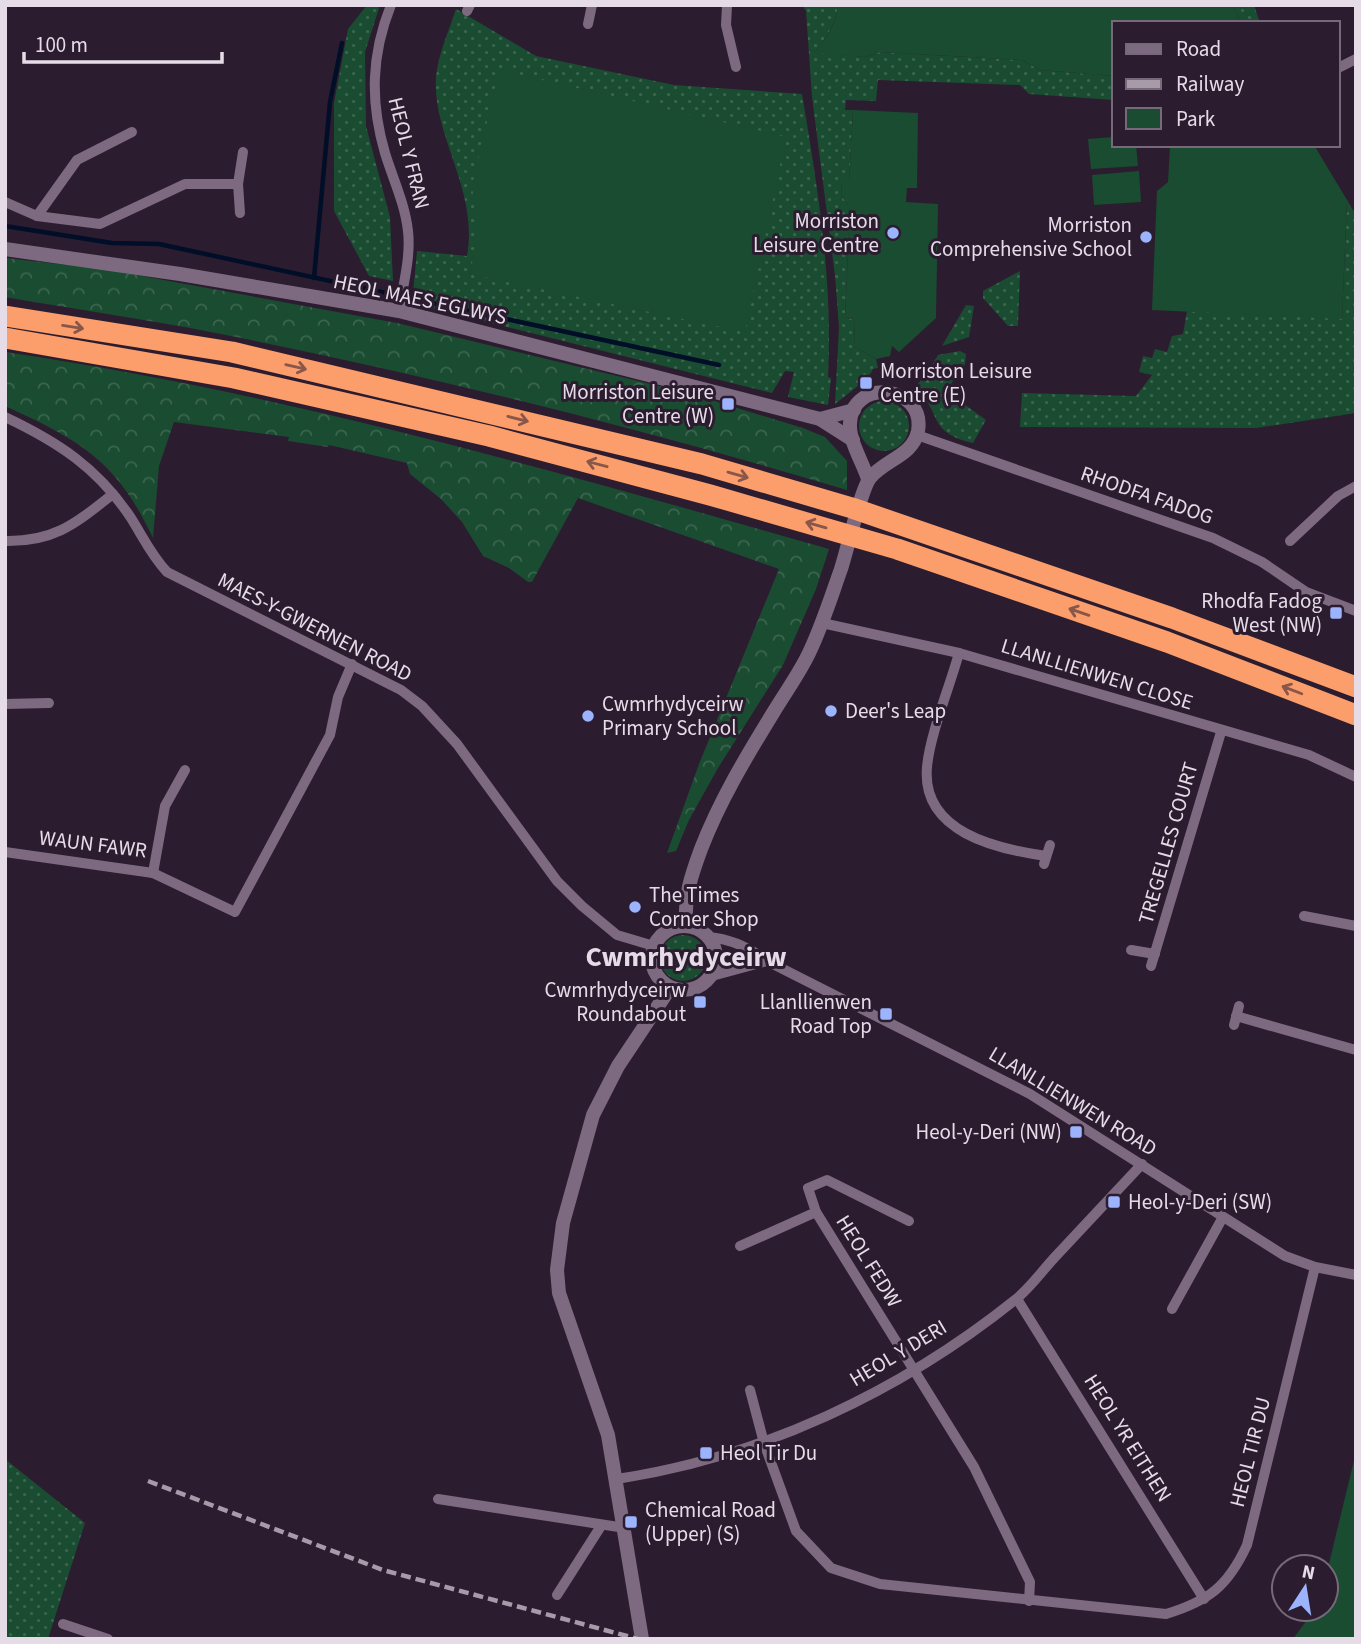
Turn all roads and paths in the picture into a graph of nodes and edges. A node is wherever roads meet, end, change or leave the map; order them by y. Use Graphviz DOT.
graph roads {
  1 [pos="391,5"];
  2 [pos="592,5"];
  3 [pos="727,5"];
  4 [pos="588,24"];
  5 [pos="1356,58"];
  6 [pos="736,67"];
  7 [pos="1340,67"];
  8 [pos="132,132"];
  9 [pos="243,152"];
  10 [pos="238,184"];
  11 [pos="5,202"];
  12 [pos="240,212"];
  13 [pos="37,216"];
  14 [pos="5,249"];
  15 [pos="399,311"];
  16 [pos="5,316"];
  17 [pos="5,338"];
  18 [pos="854,410"];
  19 [pos="5,417"];
  20 [pos="820,419"];
  21 [pos="916,435"];
  22 [pos="855,443"];
  23 [pos="893,458"];
  24 [pos="868,479"];
  25 [pos="1356,486"];
  26 [pos="113,494"];
  27 [pos="5,541"];
  28 [pos="1290,541"];
  29 [pos="1356,611"];
  30 [pos="822,623"];
  31 [pos="959,653"];
  32 [pos="352,664"];
  33 [pos="1356,687"];
  34 [pos="49,703"];
  35 [pos="5,704"];
  36 [pos="1356,715"];
  37 [pos="1221,732"];
  38 [pos="185,770"];
  39 [pos="1356,777"];
  40 [pos="5,852"];
  41 [pos="1046,855"];
  42 [pos="153,873"];
  43 [pos="1304,916"];
  44 [pos="686,926"];
  45 [pos="1356,926"];
  46 [pos="709,937"];
  47 [pos="654,946"];
  48 [pos="1131,950"];
  49 [pos="1155,954"];
  50 [pos="767,961"];
  51 [pos="1152,966"];
  52 [pos="712,976"];
  53 [pos="670,988"];
  54 [pos="1236,1016"];
  55 [pos="1356,1050"];
  56 [pos="1142,1164"];
  57 [pos="816,1212"];
  58 [pos="1223,1217"];
  59 [pos="909,1221"];
  60 [pos="740,1246"];
  61 [pos="1315,1267"];
  62 [pos="1356,1275"];
  63 [pos="1017,1299"];
  64 [pos="1172,1309"];
  65 [pos="915,1370"];
  66 [pos="750,1390"];
  67 [pos="764,1443"];
  68 [pos="617,1479"];
  69 [pos="438,1499"];
  70 [pos="601,1526"];
  71 [pos="625,1528"];
  72 [pos="557,1595"];
  73 [pos="1204,1599"];
  74 [pos="1029,1601"];
  75 [pos="63,1624"];
  76 [pos="108,1639"];
  77 [pos="642,1639"];
  1 -- 15 [label="street, HEOL Y FRAN"];
  2 -- 4 [label="street"];
  3 -- 6 [label="street"];
  5 -- 7 [label="street"];
  8 -- 13 [label="street"];
  9 -- 10 [label="street"];
  10 -- 12 [label="street"];
  10 -- 13 [label="street"];
  11 -- 13 [label="street"];
  14 -- 15 [label="street, HEOL MAES EGLWYS"];
  15 -- 20 [label="street, HEOL MAES EGLWYS"];
  16 -- 33 [label="highway, one-way"];
  36 -- 17 [label="highway, one-way"];
  18 -- 20 [label="street, HEOL MAES EGLWYS"];
  18 -- 21 [label="street, HEOL MAES EGLWYS"];
  18 -- 22 [label="street"];
  19 -- 26 [label="street, MAES-Y-GWERNEN ROAD"];
  20 -- 22 [label="street, HEOL MAES EGLWYS"];
  21 -- 23 [label="street"];
  21 -- 29 [label="street, RHODFA FADOG"];
  22 -- 23 [label="street, HEOL MAES EGLWYS"];
  22 -- 24 [label="street"];
  23 -- 24 [label="street"];
  24 -- 30 [label="street"];
  25 -- 28 [label="street"];
  26 -- 27 [label="street"];
  26 -- 32 [label="street, MAES-Y-GWERNEN ROAD"];
  30 -- 31 [label="street, LLANLLIENWEN CLOSE"];
  30 -- 44 [label="street"];
  31 -- 37 [label="street, LLANLLIENWEN CLOSE"];
  31 -- 41 [label="street"];
  32 -- 42 [label="street"];
  32 -- 47 [label="street, MAES-Y-GWERNEN ROAD"];
  34 -- 35 [label="street"];
  37 -- 39 [label="street, LLANLLIENWEN CLOSE"];
  37 -- 49 [label="street, TREGELLES COURT"];
  38 -- 42 [label="street, WAUN FAWR"];
  40 -- 42 [label="street, WAUN FAWR"];
  43 -- 45 [label="street"];
  44 -- 46 [label="street"];
  44 -- 47 [label="street"];
  46 -- 50 [label="street, LLANLLIENWEN ROAD"];
  46 -- 52 [label="street"];
  47 -- 53 [label="street"];
  48 -- 49 [label="street"];
  49 -- 51 [label="street, TREGELLES COURT"];
  50 -- 52 [label="street"];
  50 -- 56 [label="street, LLANLLIENWEN ROAD"];
  52 -- 53 [label="street"];
  53 -- 68 [label="street"];
  54 -- 55 [label="street"];
  56 -- 58 [label="street, LLANLLIENWEN ROAD"];
  56 -- 63 [label="street, HEOL Y DERI"];
  57 -- 59 [label="street, HEOL FEDW"];
  57 -- 60 [label="street"];
  57 -- 65 [label="street, HEOL FEDW"];
  58 -- 61 [label="street, LLANLLIENWEN ROAD"];
  58 -- 64 [label="street"];
  61 -- 62 [label="street, LLANLLIENWEN ROAD"];
  61 -- 73 [label="street, HEOL TIR DU"];
  63 -- 65 [label="street, HEOL Y DERI"];
  63 -- 73 [label="street, HEOL YR EITHEN"];
  65 -- 67 [label="street, HEOL Y DERI"];
  65 -- 74 [label="street, HEOL FEDW"];
  66 -- 67 [label="street, HEOL TIR DU"];
  67 -- 68 [label="street, HEOL Y DERI"];
  67 -- 74 [label="street, HEOL TIR DU"];
  68 -- 71 [label="street"];
  69 -- 70 [label="street"];
  70 -- 71 [label="street"];
  70 -- 72 [label="street"];
  71 -- 77 [label="street"];
  73 -- 74 [label="street, HEOL TIR DU"];
  75 -- 76 [label="street"];
}
